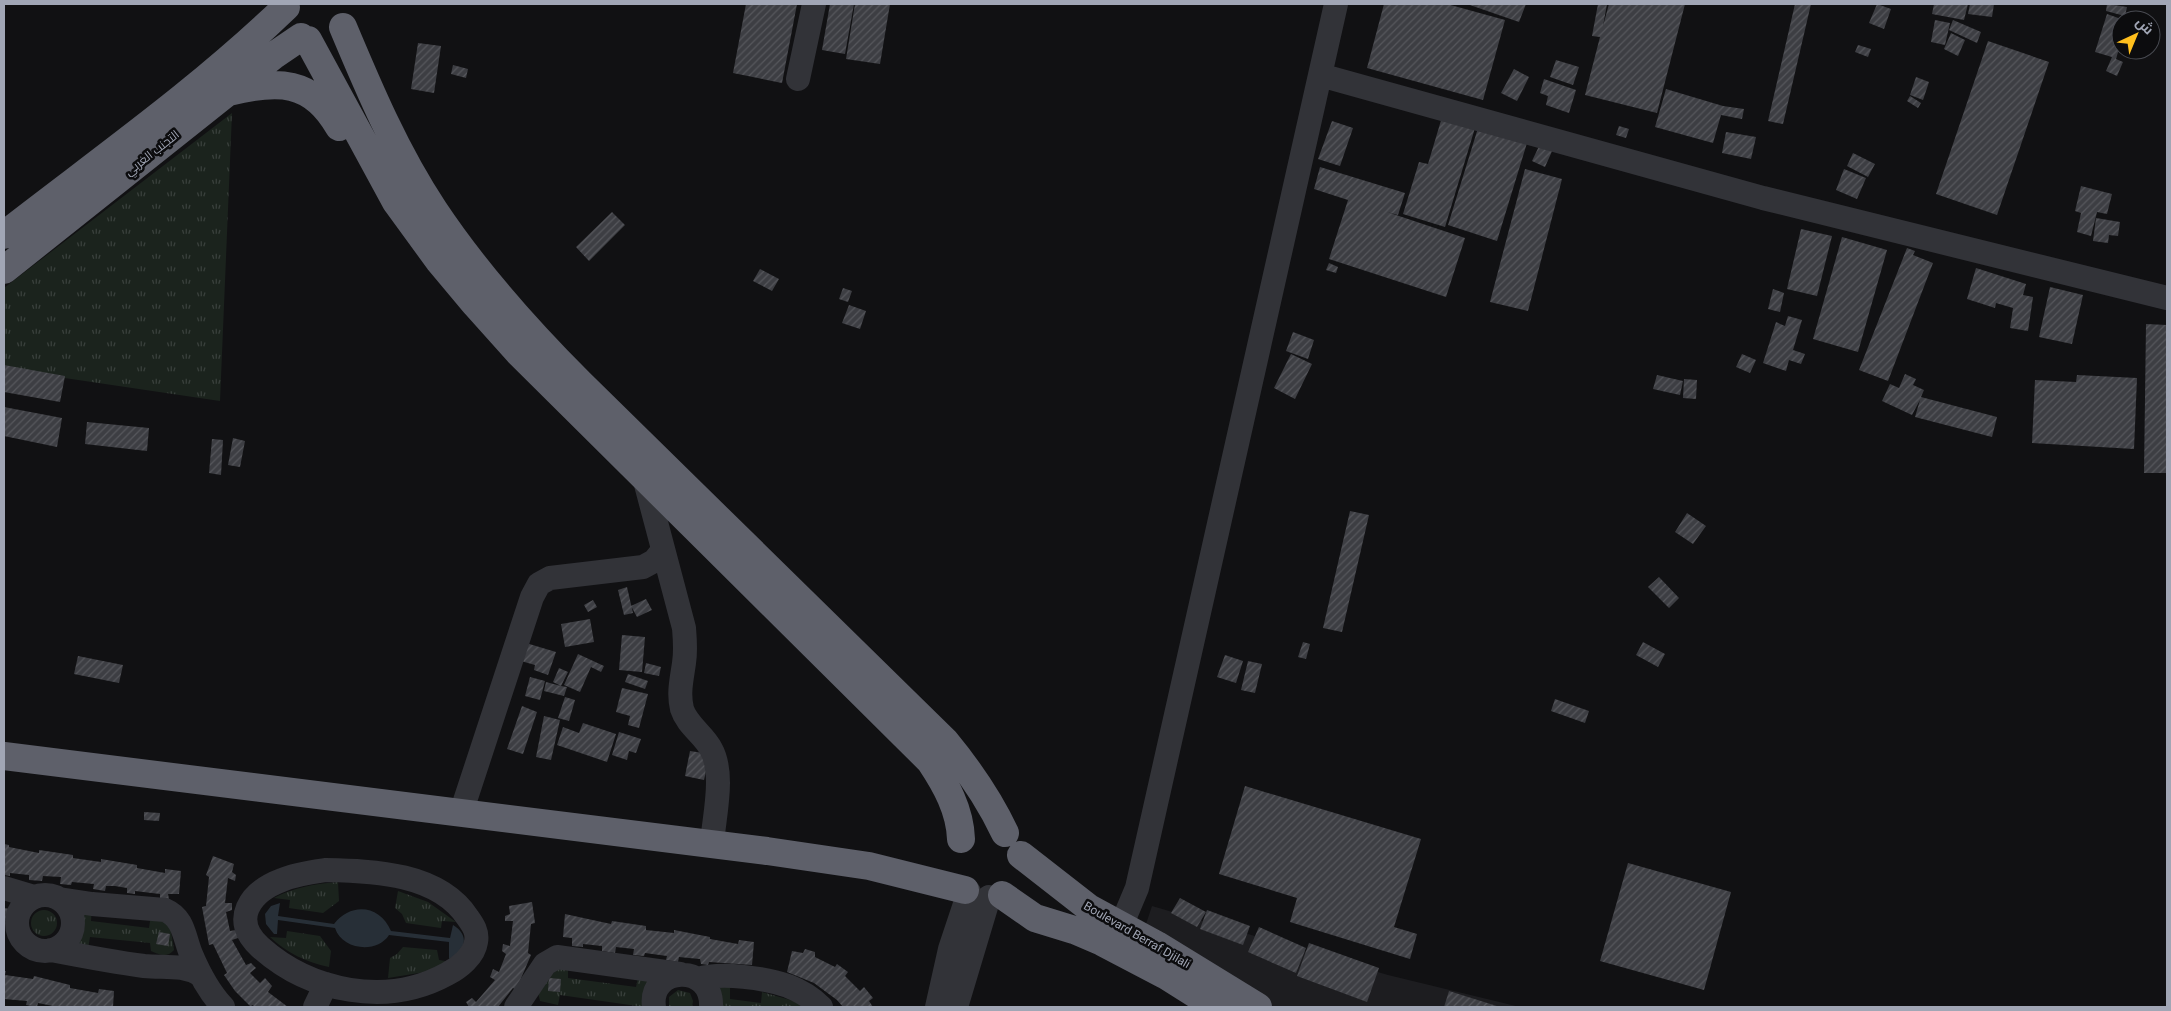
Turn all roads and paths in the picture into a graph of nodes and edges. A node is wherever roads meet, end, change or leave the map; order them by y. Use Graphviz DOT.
graph roads {
  1 [pos="814,4"];
  2 [pos="1336,4"];
  3 [pos="280,5"];
  4 [pos="344,15"];
  5 [pos="304,38"];
  6 [pos="1320,75"];
  7 [pos="798,79"];
  8 [pos="229,92"];
  9 [pos="4,235"];
  10 [pos="4,270"];
  11 [pos="2167,298"];
  12 [pos="518,352"];
  13 [pos="644,477"];
  14 [pos="663,550"];
  15 [pos="4,756"];
  16 [pos="461,813"];
  17 [pos="1005,833"];
  18 [pos="961,839"];
  19 [pos="712,844"];
  20 [pos="1021,855"];
  21 [pos="4,888"];
  22 [pos="981,894"];
  23 [pos="34,897"];
  24 [pos="59,899"];
  25 [pos="1121,926"];
  26 [pos="28,945"];
  27 [pos="4,947"];
  28 [pos="51,950"];
  29 [pos="201,975"];
  30 [pos="689,977"];
  31 [pos="954,981"];
  32 [pos="326,984"];
  33 [pos="392,999"];
  34 [pos="223,1007"];
  35 [pos="315,1007"];
  36 [pos="516,1007"];
  37 [pos="654,1007"];
  38 [pos="711,1007"];
  39 [pos="821,1007"];
  40 [pos="937,1007"];
  41 [pos="956,1007"];
  42 [pos="1216,1007"];
  43 [pos="1258,1007"];
  1 -- 7 [label="street"];
  2 -- 6 [label="street"];
  3 -- 5 [label="highway"];
  3 -- 9 [label="highway, التجنب الغربي"];
  4 -- 5 [label="highway"];
  4 -- 17 [label="highway"];
  5 -- 8 [label="highway, التجنب الغربي"];
  5 -- 12 [label="highway"];
  6 -- 11 [label="street"];
  6 -- 25 [label="street"];
  8 -- 10 [label="highway, التجنب الغربي"];
  8 -- 12 [label="highway"];
  12 -- 13 [label="highway"];
  13 -- 14 [label="street"];
  13 -- 18 [label="highway"];
  14 -- 16 [label="street"];
  14 -- 19 [label="street"];
  15 -- 16 [label="highway"];
  16 -- 19 [label="highway"];
  17 -- 18 [label="highway"];
  17 -- 20 [label="highway"];
  18 -- 22 [label="highway"];
  19 -- 22 [label="highway"];
  20 -- 22 [label="highway"];
  20 -- 25 [label="highway, Boulevard Berraf Djilali"];
  21 -- 23 [label="street"];
  22 -- 31 [label="street"];
  22 -- 42 [label="highway, Boulevard Berraf Djilali"];
  23 -- 24 [label="street"];
  23 -- 26 [label="street"];
  24 -- 28 [label="street"];
  24 -- 29 [label="street"];
  25 -- 43 [label="highway, Boulevard Berraf Djilali"];
  26 -- 27 [label="street"];
  26 -- 28 [label="street"];
  28 -- 29 [label="street"];
  29 -- 34 [label="street"];
  30 -- 36 [label="street"];
  30 -- 37 [label="street"];
  30 -- 38 [label="street"];
  30 -- 39 [label="street"];
  31 -- 40 [label="street"];
  31 -- 41 [label="street"];
  32 -- 33 [label="street"];
  32 -- 33 [label="street"];
  32 -- 35 [label="street"];
}
